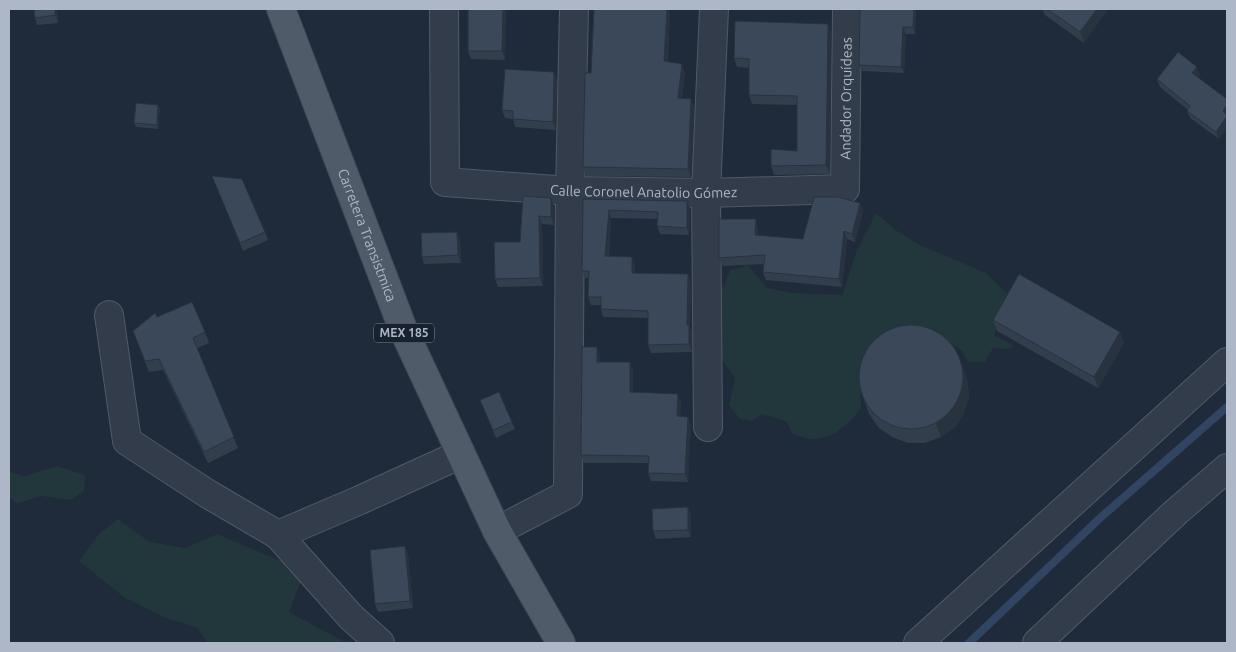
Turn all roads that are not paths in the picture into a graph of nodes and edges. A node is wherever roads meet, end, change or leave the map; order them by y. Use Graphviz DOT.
graph roads {
  1 [pos="280,9"];
  2 [pos="444,9"];
  3 [pos="574,9"];
  4 [pos="714,9"];
  5 [pos="847,9"];
  6 [pos="844,189"];
  7 [pos="570,190"];
  8 [pos="706,193"];
  9 [pos="110,316"];
  10 [pos="1227,362"];
  11 [pos="708,427"];
  12 [pos="461,454"];
  13 [pos="1227,468"];
  14 [pos="498,531"];
  15 [pos="278,535"];
  16 [pos="380,643"];
  17 [pos="560,643"];
  18 [pos="918,643"];
  19 [pos="1037,643"];
  1 -- 12 [label="main road, Carretera Transistmica / MEX 185"];
  2 -- 7 [label="street, Calle Coronel Anatolio Gómez"];
  3 -- 7 [label="street"];
  4 -- 8 [label="street"];
  5 -- 6 [label="street, Andador Orquídeas"];
  6 -- 8 [label="street, Calle Coronel Anatolio Gómez"];
  7 -- 8 [label="street, Calle Coronel Anatolio Gómez"];
  7 -- 14 [label="street"];
  8 -- 11 [label="street"];
  9 -- 15 [label="street"];
  10 -- 18 [label="street"];
  12 -- 14 [label="main road, Carretera Transistmica / MEX 185"];
  12 -- 15 [label="street"];
  13 -- 19 [label="street"];
  14 -- 17 [label="main road, Carretera Transistmica / MEX 185"];
  15 -- 16 [label="street"];
}
